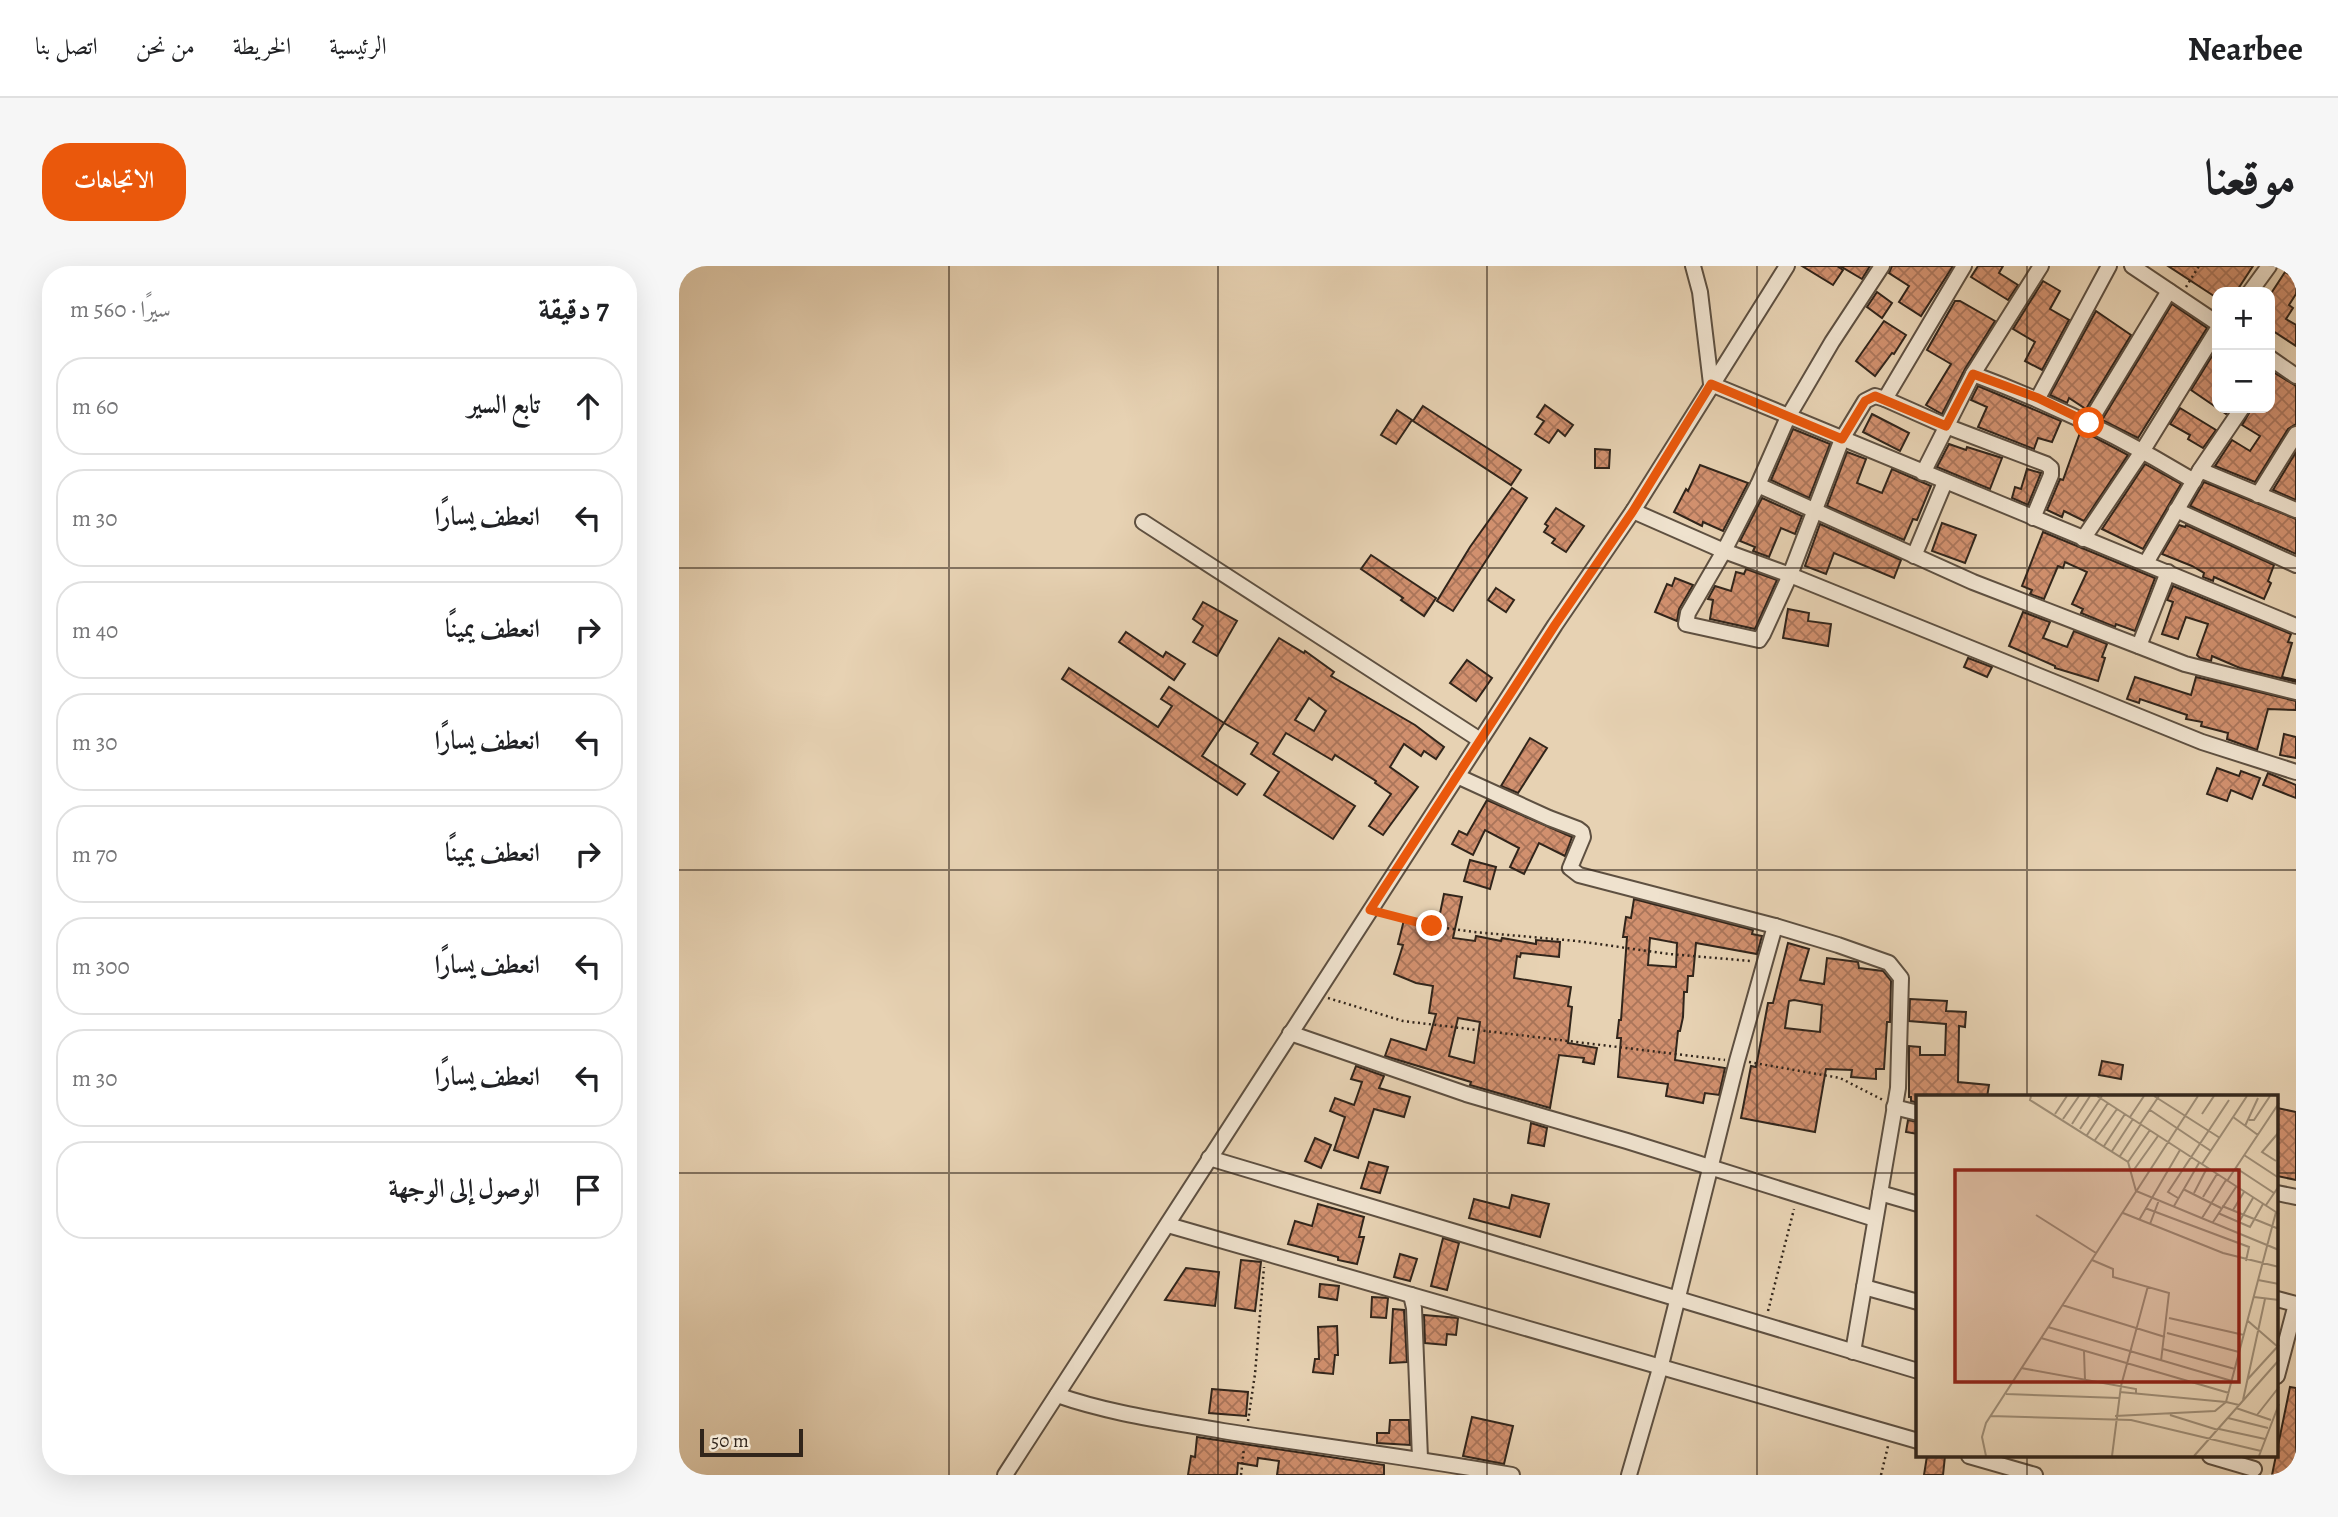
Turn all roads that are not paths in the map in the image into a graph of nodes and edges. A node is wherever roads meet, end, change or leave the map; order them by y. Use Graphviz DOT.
graph roads {
  1 [pos="1787,266"];
  2 [pos="1881,266"];
  3 [pos="1963,266"];
  4 [pos="2041,266"];
  5 [pos="2109,266"];
  6 [pos="2132,266"];
  7 [pos="2269,266"];
  8 [pos="1695,268"];
  9 [pos="2254,287"];
  10 [pos="2174,294"];
  11 [pos="2212,320"];
  12 [pos="2212,338"];
  13 [pos="2275,364"];
  14 [pos="1973,374"];
  15 [pos="2296,376"];
  16 [pos="1711,384"];
  17 [pos="2038,398"];
  18 [pos="1885,399"];
  19 [pos="2239,413"];
  20 [pos="1788,417"];
  21 [pos="2089,423"];
  22 [pos="1946,426"];
  23 [pos="2296,434"];
  24 [pos="1842,439"];
  25 [pos="2143,450"];
  26 [pos="1923,472"];
  27 [pos="2197,475"];
  28 [pos="1945,482"];
  29 [pos="1758,485"];
  30 [pos="2258,495"];
  31 [pos="2176,510"];
  32 [pos="2296,510"];
  33 [pos="1633,511"];
  34 [pos="1814,512"];
  35 [pos="2033,518"];
  36 [pos="1143,522"];
  37 [pos="2083,539"];
  38 [pos="1724,551"];
  39 [pos="1914,556"];
  40 [pos="2145,563"];
  41 [pos="2295,563"];
  42 [pos="2168,572"];
  43 [pos="1790,575"];
  44 [pos="2296,626"];
  45 [pos="2139,646"];
  46 [pos="2296,692"];
  47 [pos="1480,740"];
  48 [pos="2296,772"];
  49 [pos="1457,776"];
  50 [pos="1775,926"];
  51 [pos="1290,1033"];
  52 [pos="1894,1107"];
  53 [pos="1916,1112"];
  54 [pos="1209,1158"];
  55 [pos="1710,1168"];
  56 [pos="1880,1193"];
  57 [pos="2279,1194"];
  58 [pos="2296,1198"];
  59 [pos="1916,1202"];
  60 [pos="1875,1219"];
  61 [pos="1168,1225"];
  62 [pos="1864,1287"];
  63 [pos="1411,1296"];
  64 [pos="1676,1299"];
  65 [pos="2279,1299"];
  66 [pos="1916,1301"];
  67 [pos="2296,1304"];
  68 [pos="1853,1352"];
  69 [pos="1661,1365"];
  70 [pos="2279,1368"];
  71 [pos="1916,1370"];
  72 [pos="1057,1395"];
  73 [pos="1916,1440"];
  74 [pos="1420,1458"];
  75 [pos="1976,1458"];
  76 [pos="2219,1458"];
  77 [pos="2254,1466"];
  78 [pos="1005,1475"];
  79 [pos="1512,1475"];
  80 [pos="1629,1475"];
  81 [pos="2035,1475"];
  1 -- 16 [label="street"];
  2 -- 20 [label="street"];
  3 -- 18 [label="street"];
  4 -- 14 [label="street"];
  5 -- 17 [label="street"];
  6 -- 10 [label="street"];
  7 -- 9 [label="street"];
  8 -- 16 [label="street"];
  10 -- 11 [label="street"];
  10 -- 21 [label="street"];
  12 -- 25 [label="street"];
  13 -- 15 [label="street"];
  14 -- 17 [label="street"];
  14 -- 22 [label="street"];
  16 -- 20 [label="street"];
  16 -- 33 [label="street"];
  17 -- 21 [label="street"];
  18 -- 22 [label="street"];
  18 -- 24 [label="street"];
  19 -- 27 [label="street"];
  20 -- 24 [label="street"];
  20 -- 29 [label="street"];
  21 -- 25 [label="street"];
  22 -- 26 [label="street"];
  22 -- 35 [label="street"];
  23 -- 30 [label="street"];
  24 -- 26 [label="street"];
  24 -- 34 [label="street"];
  25 -- 27 [label="street"];
  25 -- 37 [label="street"];
  26 -- 28 [label="street"];
  27 -- 30 [label="street"];
  27 -- 31 [label="street"];
  28 -- 35 [label="street"];
  28 -- 39 [label="street"];
  29 -- 34 [label="street"];
  29 -- 38 [label="street"];
  30 -- 32 [label="street"];
  31 -- 40 [label="street"];
  31 -- 41 [label="street"];
  33 -- 38 [label="street"];
  33 -- 47 [label="street"];
  34 -- 39 [label="street"];
  34 -- 43 [label="street"];
  35 -- 37 [label="street"];
  36 -- 47 [label="street"];
  37 -- 40 [label="street"];
  38 -- 43 [label="street"];
  38 -- 43 [label="street"];
  39 -- 45 [label="street"];
  40 -- 42 [label="street"];
  42 -- 44 [label="street"];
  42 -- 45 [label="street"];
  43 -- 48 [label="street"];
  45 -- 46 [label="street"];
  47 -- 49 [label="street"];
  49 -- 50 [label="street"];
  49 -- 51 [label="street"];
  50 -- 52 [label="street"];
  50 -- 55 [label="street"];
  51 -- 54 [label="street"];
  51 -- 55 [label="street"];
  52 -- 53 [label="street"];
  52 -- 56 [label="street"];
  54 -- 61 [label="street"];
  54 -- 64 [label="street"];
  55 -- 60 [label="street"];
  55 -- 64 [label="street"];
  56 -- 59 [label="street"];
  56 -- 60 [label="street"];
  57 -- 58 [label="street"];
  60 -- 62 [label="street"];
  61 -- 63 [label="street"];
  61 -- 72 [label="street"];
  62 -- 66 [label="street"];
  62 -- 68 [label="street"];
  63 -- 69 [label="street"];
  63 -- 74 [label="street"];
  64 -- 68 [label="street"];
  64 -- 69 [label="street"];
  65 -- 67 [label="street"];
  67 -- 70 [label="street"];
  68 -- 71 [label="street"];
  69 -- 73 [label="street"];
  69 -- 80 [label="street"];
  72 -- 74 [label="street"];
  72 -- 78 [label="street"];
  74 -- 79 [label="street"];
  75 -- 81 [label="street"];
  76 -- 77 [label="street"];
}
